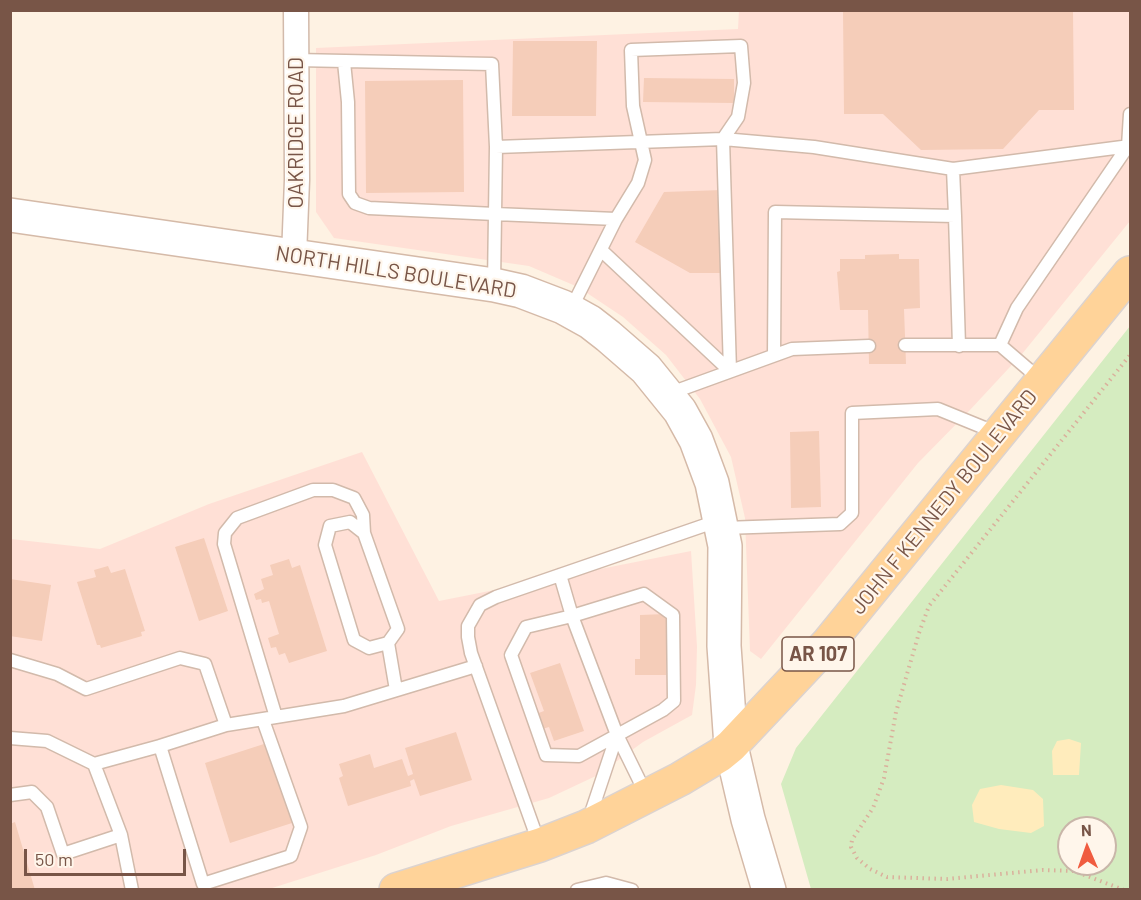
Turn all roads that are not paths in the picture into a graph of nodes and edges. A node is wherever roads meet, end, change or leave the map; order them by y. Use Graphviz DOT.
graph roads {
  1 [pos="296,10"];
  2 [pos="296,60"];
  3 [pos="344,62"];
  4 [pos="1131,114"];
  5 [pos="723,139"];
  6 [pos="643,142"];
  7 [pos="1129,146"];
  8 [pos="496,147"];
  9 [pos="953,170"];
  10 [pos="495,214"];
  11 [pos="10,215"];
  12 [pos="955,216"];
  13 [pos="616,219"];
  14 [pos="601,250"];
  15 [pos="294,256"];
  16 [pos="1131,273"];
  17 [pos="494,285"];
  18 [pos="570,311"];
  19 [pos="905,345"];
  20 [pos="1000,345"];
  21 [pos="869,346"];
  22 [pos="956,346"];
  23 [pos="774,355"];
  24 [pos="730,371"];
  25 [pos="1043,381"];
  26 [pos="667,394"];
  27 [pos="1000,434"];
  28 [pos="722,524"];
  29 [pos="364,533"];
  30 [pos="560,575"];
  31 [pos="572,616"];
  32 [pos="388,643"];
  33 [pos="10,660"];
  34 [pos="476,666"];
  35 [pos="396,690"];
  36 [pos="270,719"];
  37 [pos="226,725"];
  38 [pos="617,735"];
  39 [pos="10,738"];
  40 [pos="160,746"];
  41 [pos="731,746"];
  42 [pos="94,764"];
  43 [pos="10,795"];
  44 [pos="647,797"];
  45 [pos="586,827"];
  46 [pos="121,835"];
  47 [pos="540,845"];
  48 [pos="132,890"];
  49 [pos="396,890"];
  50 [pos="577,890"];
  51 [pos="632,890"];
  52 [pos="769,890"];
  1 -- 2 [label="street, OAKRIDGE ROAD"];
  2 -- 3 [label="lane"];
  2 -- 15 [label="street, OAKRIDGE ROAD"];
  3 -- 8 [label="lane"];
  3 -- 10 [label="lane"];
  4 -- 7 [label="lane"];
  5 -- 6 [label="lane"];
  5 -- 6 [label="lane"];
  5 -- 9 [label="lane"];
  5 -- 24 [label="lane"];
  6 -- 8 [label="lane"];
  6 -- 13 [label="lane"];
  7 -- 9 [label="lane"];
  7 -- 20 [label="lane"];
  8 -- 10 [label="lane"];
  9 -- 12 [label="lane"];
  10 -- 13 [label="lane"];
  10 -- 17 [label="lane"];
  11 -- 15 [label="street, NORTH HILLS BOULEVARD"];
  12 -- 22 [label="lane"];
  12 -- 23 [label="lane"];
  13 -- 14 [label="lane"];
  14 -- 18 [label="lane"];
  14 -- 24 [label="lane"];
  15 -- 17 [label="street, NORTH HILLS BOULEVARD"];
  16 -- 25 [label="main road, JOHN F KENNEDY BOULEVARD / AR 107"];
  17 -- 18 [label="street, NORTH HILLS BOULEVARD"];
  18 -- 26 [label="street, NORTH HILLS BOULEVARD"];
  19 -- 22 [label="lane"];
  20 -- 22 [label="lane"];
  20 -- 25 [label="lane"];
  21 -- 23 [label="lane"];
  23 -- 24 [label="lane"];
  24 -- 26 [label="lane"];
  25 -- 27 [label="main road, JOHN F KENNEDY BOULEVARD / AR 107"];
  26 -- 28 [label="street, NORTH HILLS BOULEVARD"];
  27 -- 28 [label="lane"];
  27 -- 41 [label="main road, JOHN F KENNEDY BOULEVARD / AR 107"];
  28 -- 30 [label="lane"];
  28 -- 41 [label="street, NORTH HILLS BOULEVARD"];
  29 -- 32 [label="lane"];
  29 -- 32 [label="lane"];
  29 -- 36 [label="lane"];
  30 -- 31 [label="lane"];
  30 -- 34 [label="lane"];
  31 -- 38 [label="lane"];
  31 -- 38 [label="lane"];
  31 -- 38 [label="lane"];
  32 -- 35 [label="lane"];
  33 -- 37 [label="lane"];
  34 -- 35 [label="lane"];
  34 -- 47 [label="lane"];
  35 -- 36 [label="lane"];
  36 -- 37 [label="lane"];
  36 -- 40 [label="lane"];
  37 -- 40 [label="lane"];
  38 -- 44 [label="lane"];
  38 -- 45 [label="lane"];
  39 -- 42 [label="lane"];
  40 -- 42 [label="lane"];
  41 -- 44 [label="main road, JOHN F KENNEDY BOULEVARD / AR 107"];
  41 -- 52 [label="street, NORTH HILLS BOULEVARD"];
  42 -- 46 [label="lane"];
  43 -- 46 [label="lane"];
  44 -- 45 [label="main road, JOHN F KENNEDY BOULEVARD / AR 107"];
  45 -- 47 [label="main road, JOHN F KENNEDY BOULEVARD / AR 107"];
  46 -- 48 [label="lane"];
  47 -- 49 [label="main road, JOHN F KENNEDY BOULEVARD / AR 107"];
  50 -- 51 [label="lane"];
}
